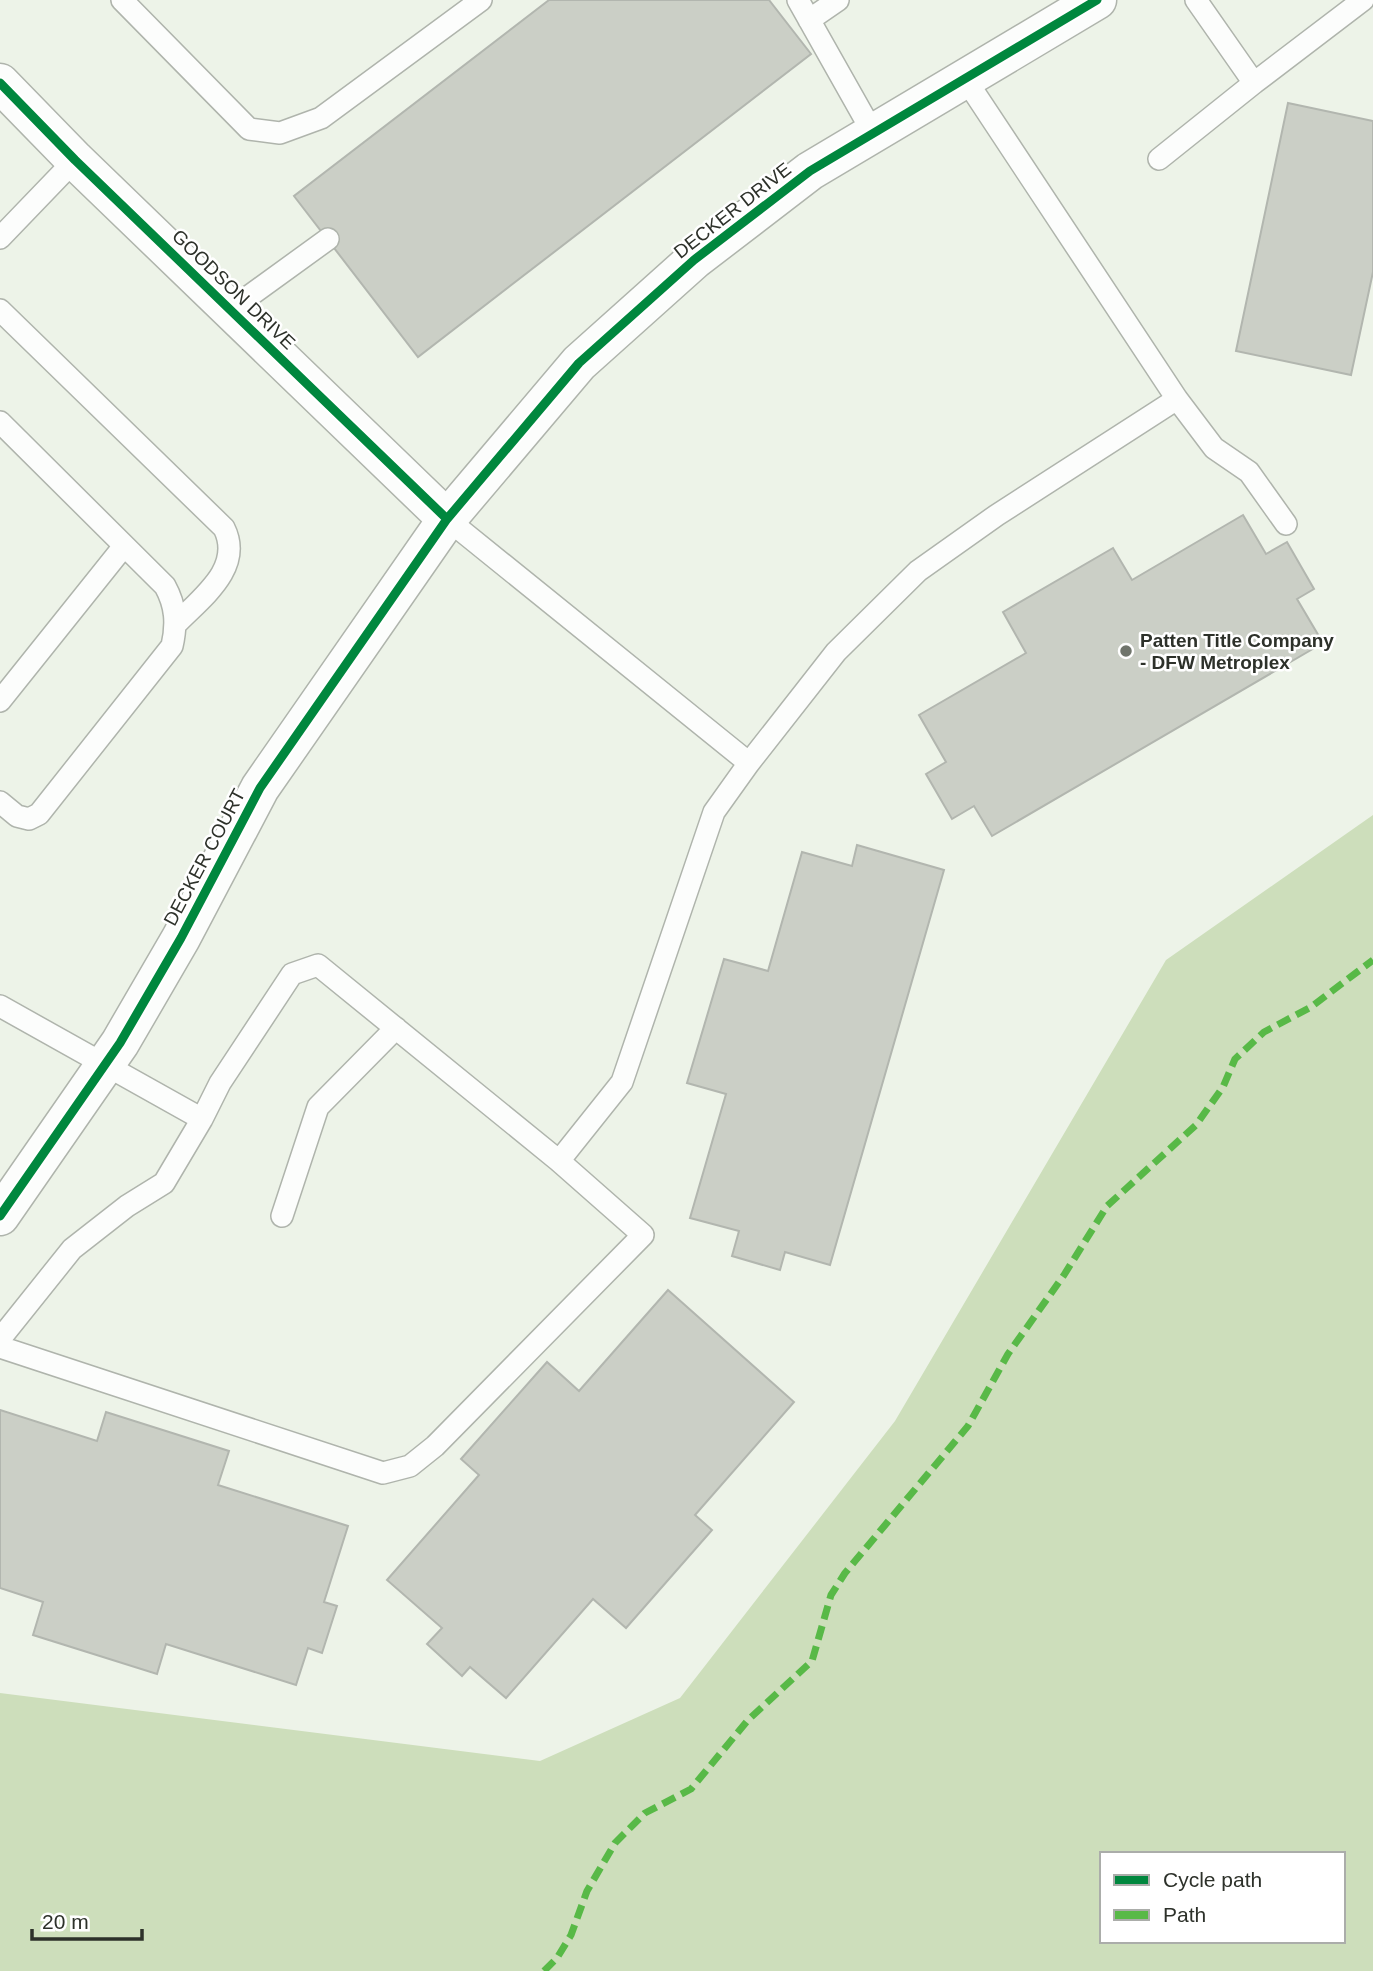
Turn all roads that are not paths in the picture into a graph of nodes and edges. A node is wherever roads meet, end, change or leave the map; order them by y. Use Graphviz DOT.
graph roads {
  1 [pos="122,0"];
  2 [pos="481,0"];
  3 [pos="797,0"];
  4 [pos="838,0"];
  5 [pos="1097,0"];
  6 [pos="1196,0"];
  7 [pos="1363,0"];
  8 [pos="809,20"];
  9 [pos="966,80"];
  10 [pos="0,83"];
  11 [pos="1254,83"];
  12 [pos="873,133"];
  13 [pos="1159,159"];
  14 [pos="75,160"];
  15 [pos="0,239"];
  16 [pos="328,239"];
  17 [pos="0,310"];
  18 [pos="230,310"];
  19 [pos="1177,399"];
  20 [pos="0,422"];
  21 [pos="447,519"];
  22 [pos="1286,524"];
  23 [pos="124,546"];
  24 [pos="176,624"];
  25 [pos="0,701"];
  26 [pos="748,763"];
  27 [pos="0,802"];
  28 [pos="0,1006"];
  29 [pos="396,1028"];
  30 [pos="104,1066"];
  31 [pos="202,1119"];
  32 [pos="559,1161"];
  33 [pos="0,1216"];
  34 [pos="282,1216"];
  35 [pos="0,1339"];
  36 [pos="0,1347"];
  1 -- 2 [label="lane"];
  3 -- 8 [label="lane"];
  4 -- 8 [label="lane"];
  5 -- 9 [label="street, DECKER DRIVE"];
  6 -- 11 [label="lane"];
  7 -- 11 [label="lane"];
  8 -- 12 [label="lane"];
  9 -- 12 [label="street, DECKER DRIVE"];
  9 -- 19 [label="lane"];
  10 -- 14 [label="street, GOODSON DRIVE"];
  11 -- 13 [label="lane"];
  12 -- 21 [label="street, DECKER DRIVE"];
  14 -- 15 [label="lane"];
  14 -- 18 [label="street, GOODSON DRIVE"];
  16 -- 18 [label="lane"];
  17 -- 24 [label="lane"];
  18 -- 21 [label="street, GOODSON DRIVE"];
  19 -- 22 [label="lane"];
  19 -- 26 [label="lane"];
  20 -- 23 [label="lane"];
  21 -- 26 [label="lane"];
  21 -- 30 [label="street, DECKER COURT"];
  23 -- 24 [label="lane"];
  23 -- 25 [label="lane"];
  24 -- 27 [label="lane"];
  26 -- 32 [label="lane"];
  28 -- 30 [label="lane"];
  29 -- 31 [label="lane"];
  29 -- 32 [label="lane"];
  29 -- 34 [label="lane"];
  30 -- 31 [label="lane"];
  30 -- 33 [label="street, DECKER COURT"];
  31 -- 35 [label="lane"];
  32 -- 36 [label="lane"];
}
